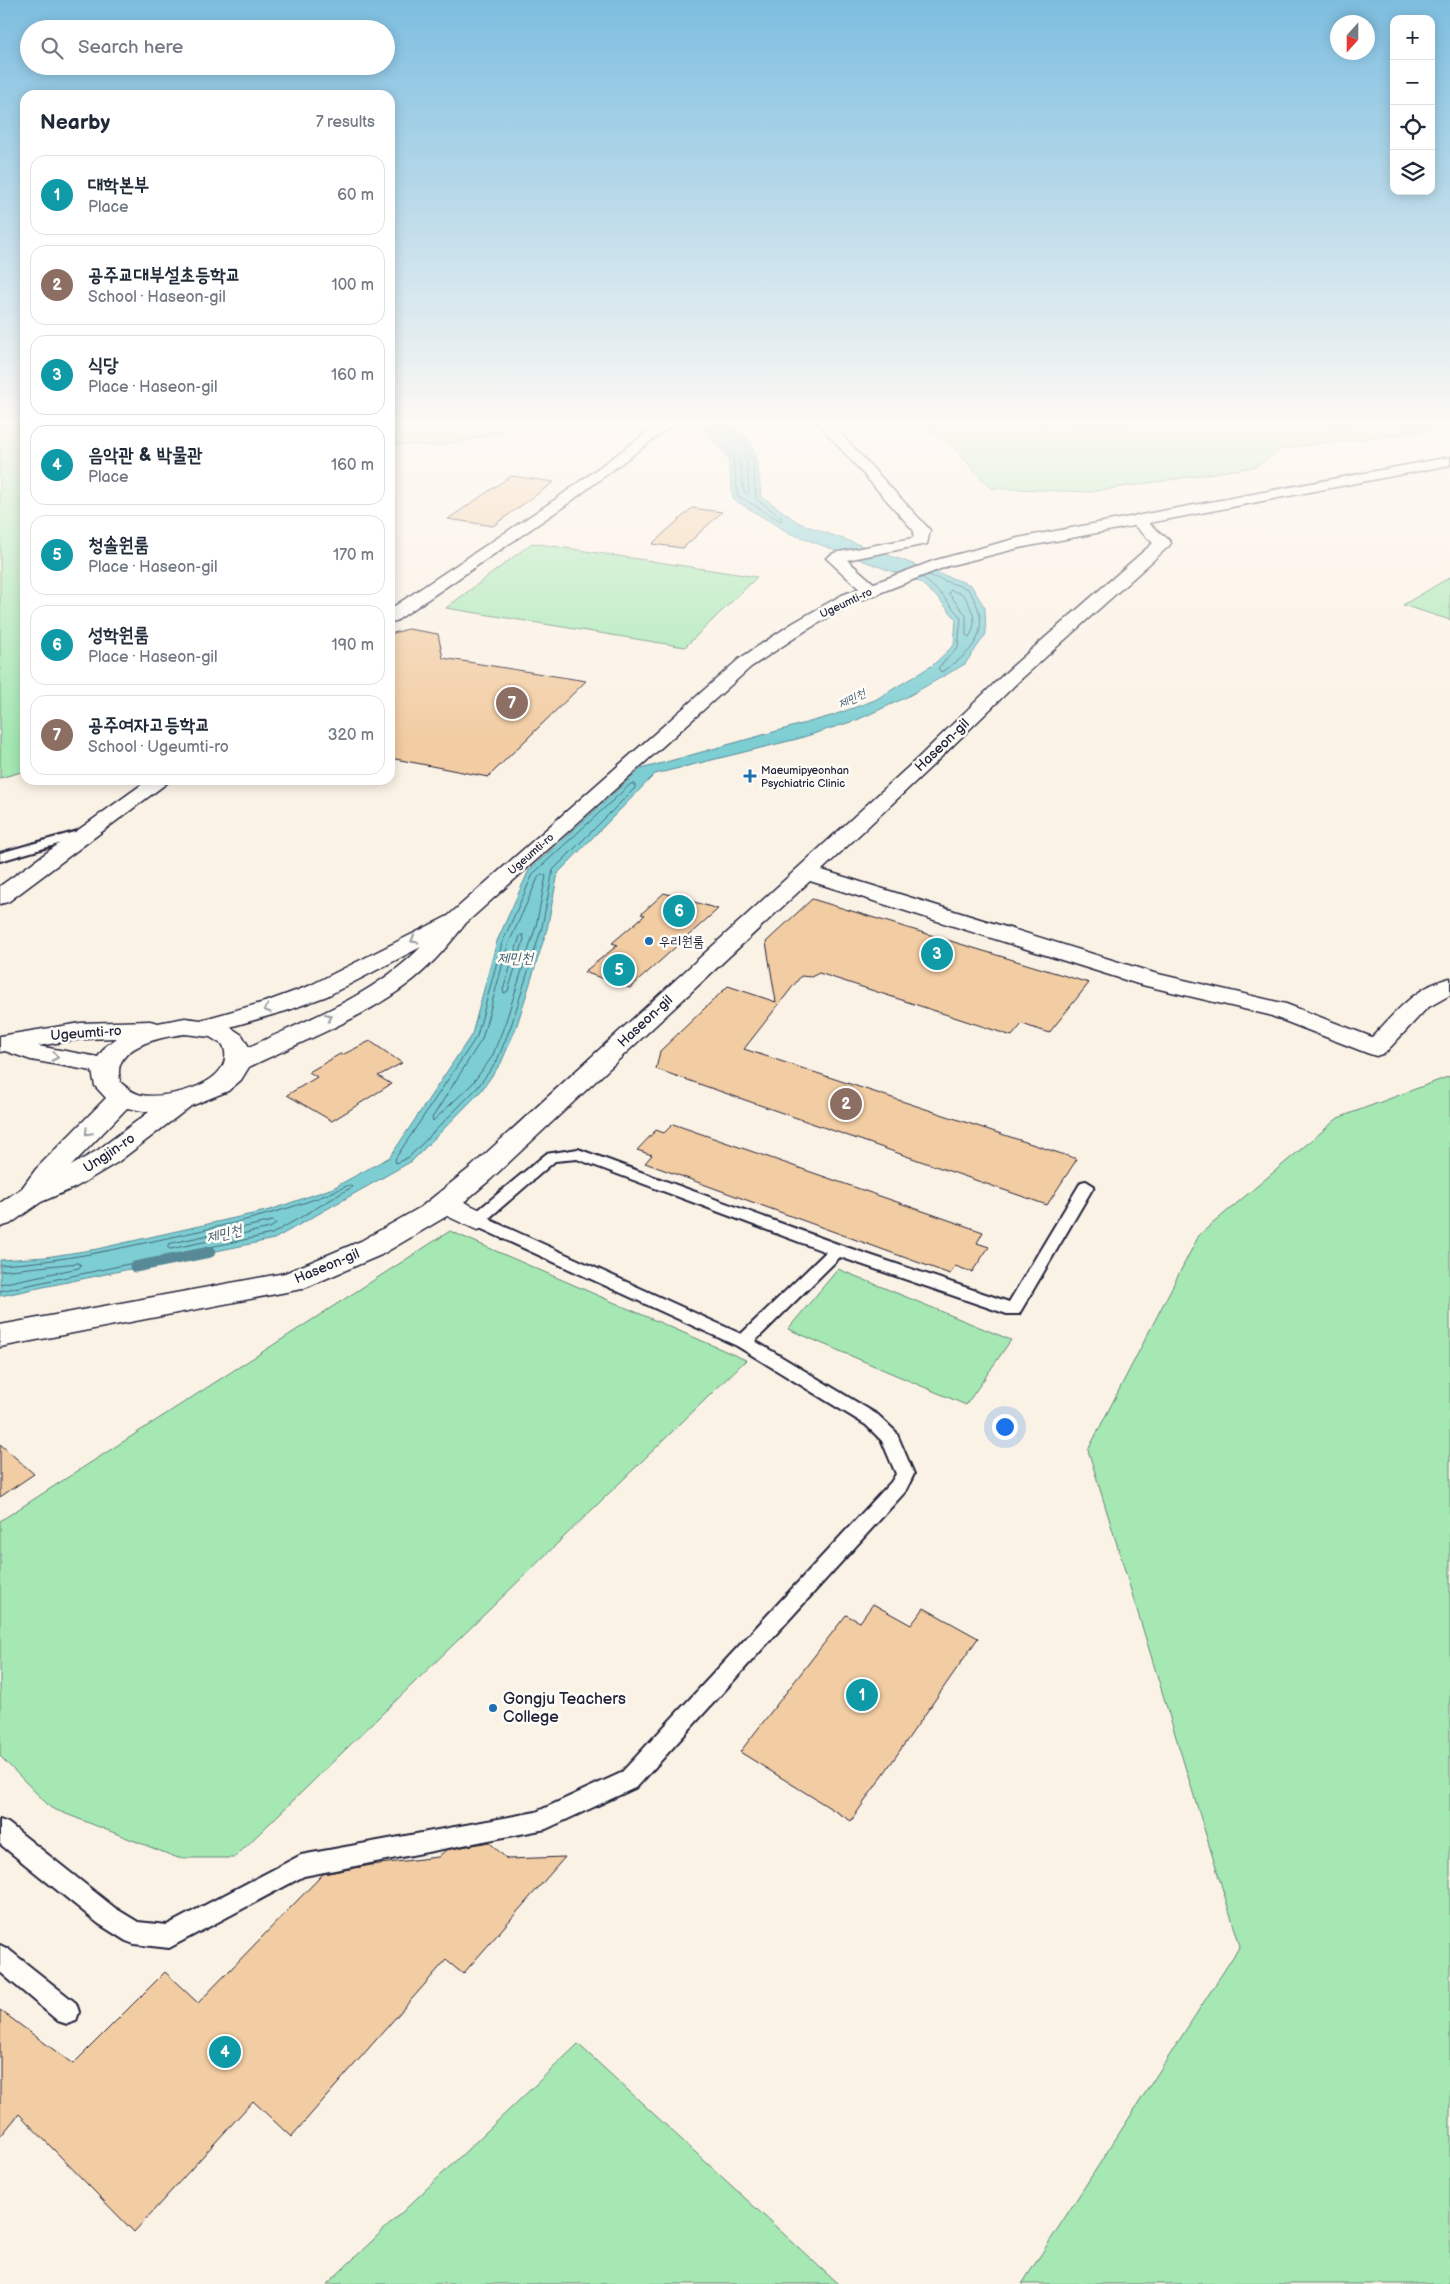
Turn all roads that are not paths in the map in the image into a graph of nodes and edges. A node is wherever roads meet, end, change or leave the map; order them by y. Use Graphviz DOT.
graph roads {
  1 [pos="519,530"];
  2 [pos="922,530"];
  3 [pos="1087,530"];
  4 [pos="1147,530"];
  5 [pos="872,591"];
  6 [pos="395,595"];
  7 [pos="416,598"];
  8 [pos="395,613"];
  9 [pos="154,785"];
  10 [pos="88,833"];
  11 [pos="0,857"];
  12 [pos="806,872"];
  13 [pos="0,897"];
  14 [pos="458,918"];
  15 [pos="1450,985"];
  16 [pos="204,1027"];
  17 [pos="164,1028"];
  18 [pos="4,1044"];
  19 [pos="238,1062"];
  20 [pos="106,1066"];
  21 [pos="122,1097"];
  22 [pos="181,1101"];
  23 [pos="1086,1186"];
  24 [pos="31,1195"];
  25 [pos="444,1203"];
  26 [pos="0,1217"];
  27 [pos="477,1220"];
  28 [pos="838,1250"];
  29 [pos="0,1336"];
  30 [pos="744,1342"];
  31 [pos="0,1830"];
  32 [pos="0,1957"];
  33 [pos="67,2012"];
  1 -- 7 [label="street"];
  2 -- 5 [label="street"];
  3 -- 5 [label="street, Ugeumti-ro"];
  4 -- 12 [label="street, Haseon-gil"];
  5 -- 14 [label="street, Ugeumti-ro"];
  6 -- 7 [label="street"];
  7 -- 8 [label="street"];
  9 -- 10 [label="street"];
  10 -- 11 [label="lane"];
  10 -- 13 [label="street"];
  12 -- 15 [label="street"];
  12 -- 25 [label="street, Haseon-gil"];
  14 -- 16 [label="street, Ugeumti-ro, one-way"];
  19 -- 14 [label="street, Ugeumti-ro, one-way"];
  16 -- 17 [label="street"];
  16 -- 19 [label="street"];
  17 -- 18 [label="street, Ugeumti-ro"];
  17 -- 20 [label="street"];
  18 -- 20 [label="street, Ugeumti-ro, one-way"];
  19 -- 22 [label="street"];
  20 -- 21 [label="street"];
  21 -- 22 [label="street"];
  21 -- 24 [label="street, Ungjin-ro, one-way"];
  22 -- 24 [label="street, Ungjin-ro"];
  23 -- 28 [label="lane"];
  24 -- 26 [label="street, Ungjin-ro"];
  25 -- 27 [label="street"];
  25 -- 29 [label="street, Haseon-gil"];
  27 -- 28 [label="lane"];
  27 -- 30 [label="lane"];
  28 -- 30 [label="lane"];
  30 -- 31 [label="lane"];
  32 -- 33 [label="lane"];
}
